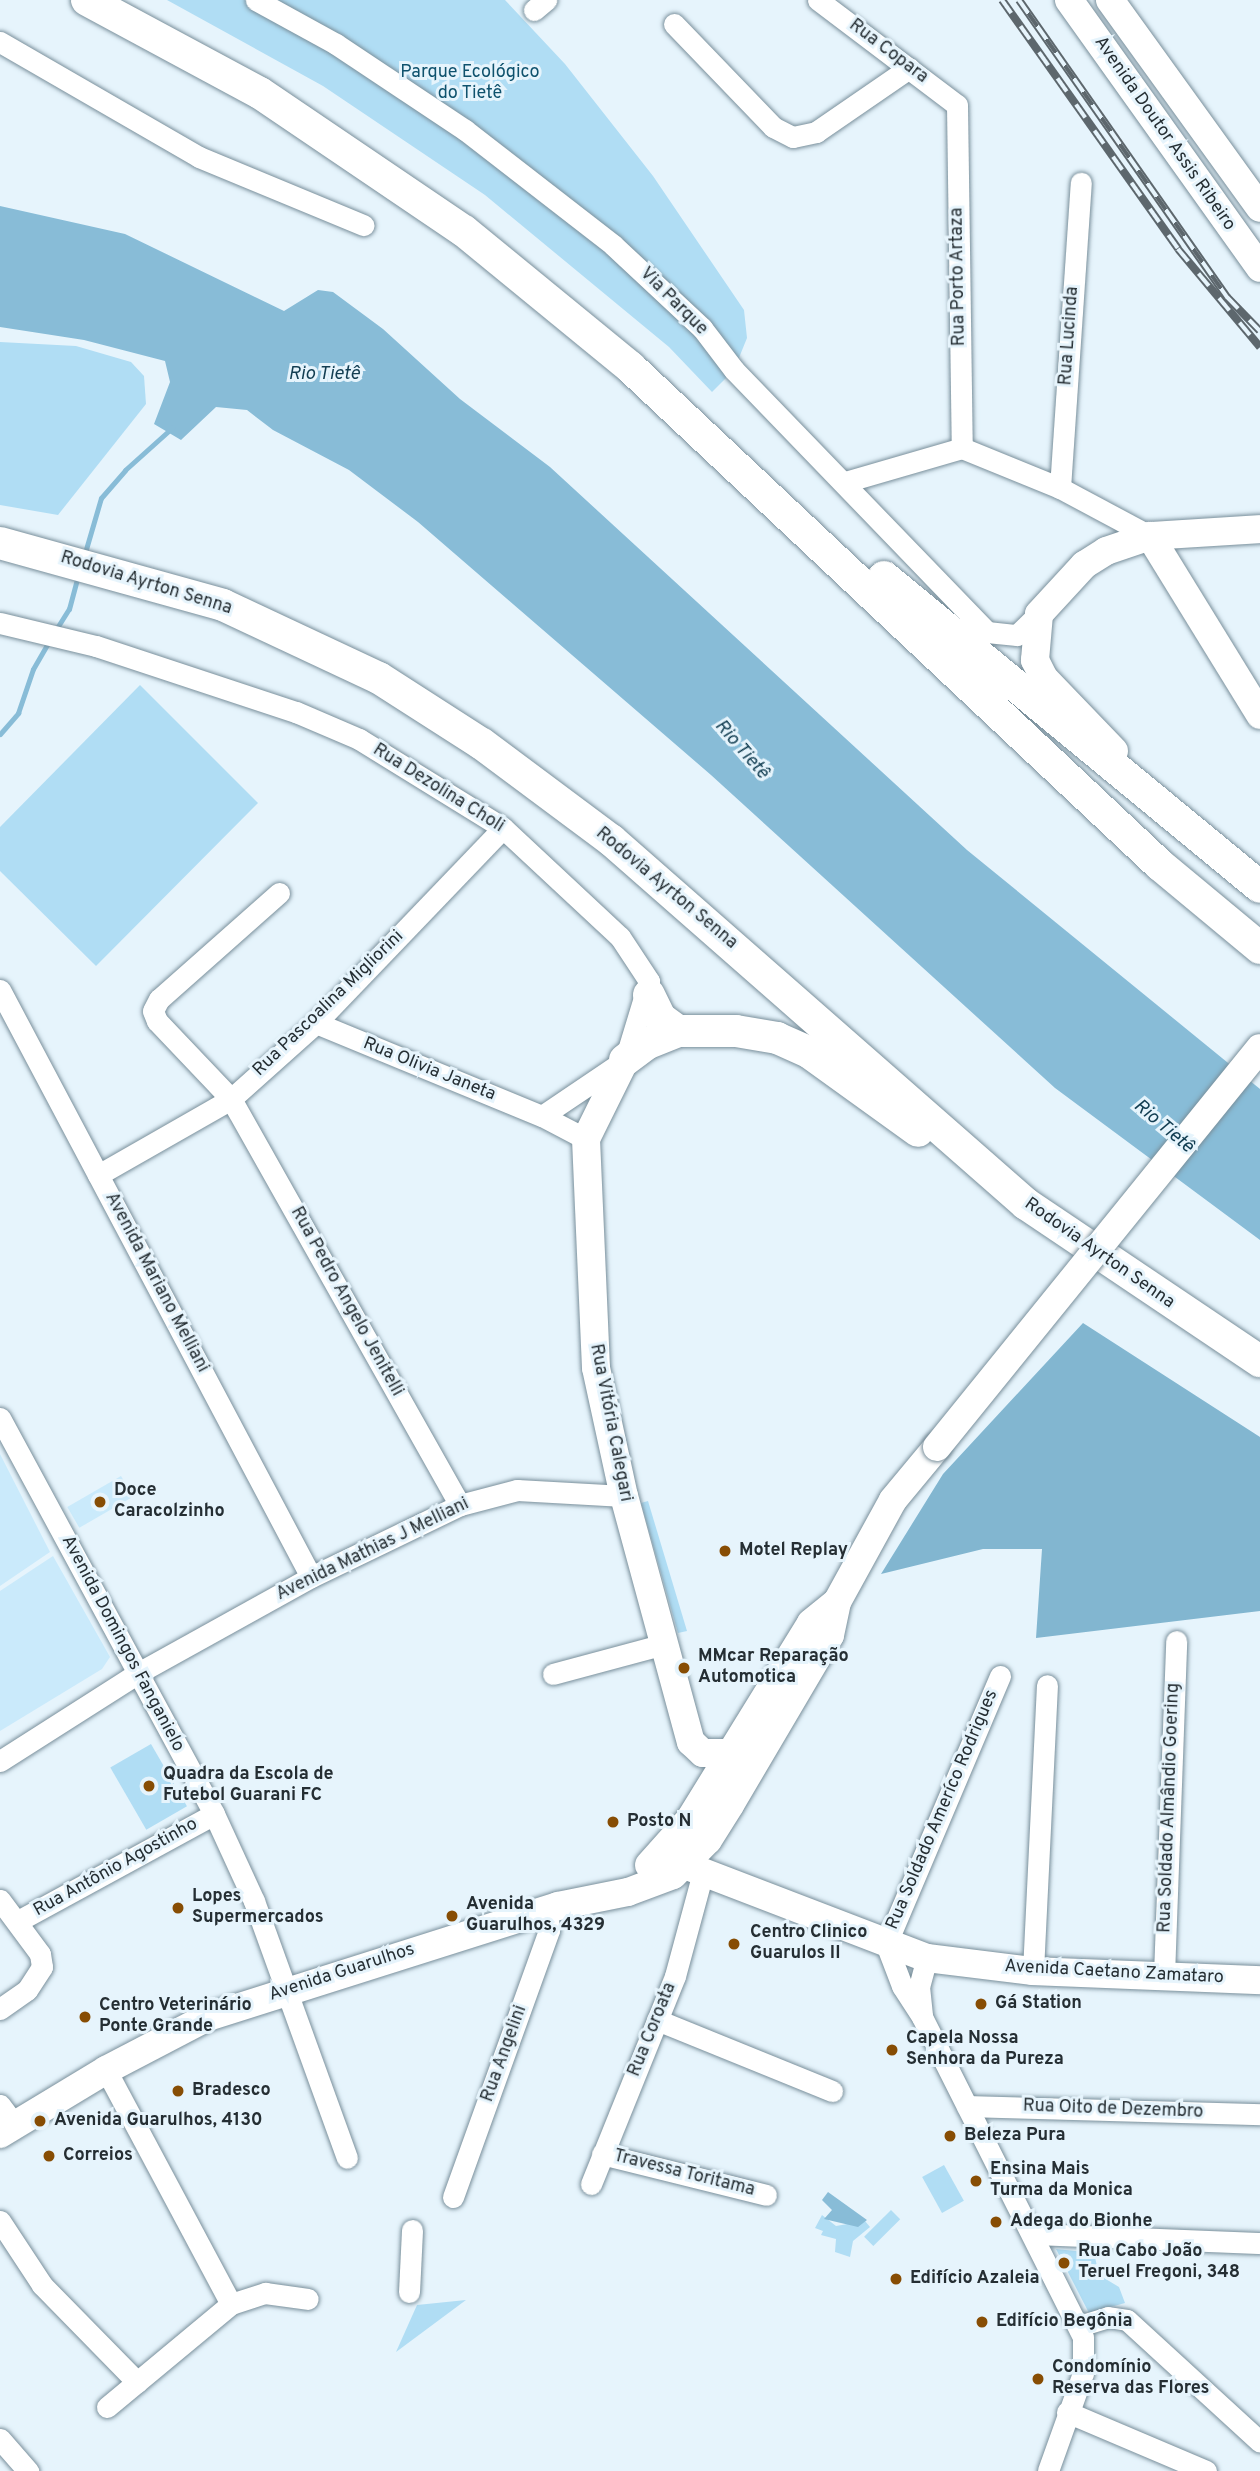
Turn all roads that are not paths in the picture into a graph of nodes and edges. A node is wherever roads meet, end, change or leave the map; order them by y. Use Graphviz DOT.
graph roads {
  1 [pos="87,0"];
  2 [pos="256,0"];
  3 [pos="818,0"];
  4 [pos="1069,0"];
  5 [pos="1110,0"];
  6 [pos="674,24"];
  7 [pos="0,42"];
  8 [pos="909,68"];
  9 [pos="957,106"];
  10 [pos="1081,183"];
  11 [pos="1260,208"];
  12 [pos="363,225"];
  13 [pos="1258,262"];
  14 [pos="962,448"];
  15 [pos="845,482"];
  16 [pos="1059,488"];
  17 [pos="777,504"];
  18 [pos="1260,530"];
  19 [pos="1150,536"];
  20 [pos="11,546"];
  21 [pos="1039,614"];
  22 [pos="6,623"];
  23 [pos="1260,715"];
  24 [pos="1130,778"];
  25 [pos="503,828"];
  26 [pos="1260,887"];
  27 [pos="279,893"];
  28 [pos="1260,948"];
  29 [pos="0,990"];
  30 [pos="649,995"];
  31 [pos="316,1023"];
  32 [pos="678,1031"];
  33 [pos="1260,1048"];
  34 [pos="625,1060"];
  35 [pos="231,1099"];
  36 [pos="542,1116"];
  37 [pos="586,1139"];
  38 [pos="98,1175"];
  39 [pos="1026,1204"];
  40 [pos="1260,1361"];
  41 [pos="0,1418"];
  42 [pos="624,1496"];
  43 [pos="460,1505"];
  44 [pos="311,1577"];
  45 [pos="837,1602"];
  46 [pos="1176,1641"];
  47 [pos="664,1644"];
  48 [pos="138,1673"];
  49 [pos="553,1674"];
  50 [pos="1000,1676"];
  51 [pos="1047,1685"];
  52 [pos="730,1753"];
  53 [pos="0,1761"];
  54 [pos="214,1814"];
  55 [pos="684,1864"];
  56 [pos="0,1900"];
  57 [pos="547,1909"];
  58 [pos="18,1921"];
  59 [pos="886,1944"];
  60 [pos="927,1958"];
  61 [pos="1033,1971"];
  62 [pos="1164,1975"];
  63 [pos="1260,1980"];
  64 [pos="288,1989"];
  65 [pos="0,2009"];
  66 [pos="922,2017"];
  67 [pos="657,2020"];
  68 [pos="106,2070"];
  69 [pos="832,2091"];
  70 [pos="967,2106"];
  71 [pos="1260,2114"];
  72 [pos="5,2121"];
  73 [pos="602,2154"];
  74 [pos="347,2158"];
  75 [pos="591,2184"];
  76 [pos="766,2194"];
  77 [pos="453,2197"];
  78 [pos="0,2221"];
  79 [pos="412,2230"];
  80 [pos="1033,2234"];
  81 [pos="1260,2243"];
  82 [pos="409,2292"];
  83 [pos="307,2299"];
  84 [pos="231,2304"];
  85 [pos="1079,2326"];
  86 [pos="137,2382"];
  87 [pos="107,2407"];
  88 [pos="1068,2412"];
  89 [pos="0,2438"];
  90 [pos="1260,2442"];
  91 [pos="28,2471"];
  92 [pos="1048,2471"];
  93 [pos="1206,2471"];
  1 -- 17 [label="highway"];
  2 -- 15 [label="street, Via Parque"];
  3 -- 8 [label="street, Rua Copara"];
  4 -- 13 [label="main road, Avenida Doutor Assis Ribeiro"];
  5 -- 11 [label="main road, Avenida Doutor Assis Ribeiro"];
  6 -- 8 [label="street"];
  7 -- 12 [label="street"];
  8 -- 9 [label="street, Rua Copara"];
  9 -- 14 [label="street, Rua Porto Artaza"];
  10 -- 16 [label="street, Rua Lucinda"];
  14 -- 15 [label="street"];
  14 -- 16 [label="street"];
  15 -- 21 [label="street, Via Parque"];
  16 -- 19 [label="street"];
  17 -- 24 [label="highway"];
  17 -- 28 [label="highway"];
  18 -- 19 [label="main road"];
  19 -- 21 [label="main road"];
  19 -- 23 [label="main road"];
  20 -- 39 [label="highway, Rodovia Ayrton Senna"];
  21 -- 24 [label="main road"];
  22 -- 25 [label="street, Rua Dezolina Choli"];
  24 -- 26 [label="highway"];
  25 -- 30 [label="street, Rua Dezolina Choli"];
  25 -- 31 [label="street, Rua Pascoalina Migliorini"];
  27 -- 35 [label="street, Rua Pedro Angelo Jenitelli"];
  29 -- 38 [label="street, Avenida Mariano Melliani"];
  30 -- 32 [label="highway"];
  30 -- 34 [label="street"];
  31 -- 35 [label="street, Rua Pascoalina Migliorini"];
  31 -- 36 [label="street, Rua Olivia Janeta"];
  32 -- 34 [label="highway"];
  32 -- 39 [label="highway"];
  33 -- 45 [label="main road, Avenida Guarulhos, bridge"];
  34 -- 36 [label="street"];
  34 -- 37 [label="main road, Rua Vitória Calegari"];
  35 -- 38 [label="street, Rua Pascoalina Migliorini"];
  35 -- 43 [label="street, Rua Pedro Angelo Jenitelli"];
  36 -- 37 [label="street, Rua Olivia Janeta"];
  37 -- 42 [label="main road, Rua Vitória Calegari"];
  38 -- 44 [label="street, Avenida Mariano Melliani"];
  39 -- 40 [label="highway, Rodovia Ayrton Senna"];
  41 -- 48 [label="street, Avenida Domingos Fanganielo"];
  42 -- 43 [label="street, Avenida Mathias J Melliani"];
  42 -- 47 [label="main road, Rua Vitória Calegari"];
  43 -- 44 [label="street, Avenida Mathias J Melliani"];
  44 -- 48 [label="street, Avenida Mathias J Melliani"];
  45 -- 52 [label="main road, Avenida Guarulhos"];
  45 -- 55 [label="main road, Avenida Guarulhos"];
  46 -- 62 [label="street, Rua Soldado Almândio Goering"];
  47 -- 49 [label="street"];
  47 -- 52 [label="main road, Rua Vitória Calegari"];
  48 -- 53 [label="street, Avenida Mathias J Melliani"];
  48 -- 54 [label="street, Avenida Domingos Fanganielo"];
  50 -- 59 [label="street, Rua Soldado Ameríco Rodrigues"];
  51 -- 61 [label="street"];
  52 -- 55 [label="main road, Avenida Guarulhos"];
  54 -- 58 [label="street, Rua Antônio Agostinho"];
  54 -- 64 [label="street, Avenida Domingos Fanganielo"];
  55 -- 57 [label="main road, Avenida Guarulhos"];
  55 -- 59 [label="main road, Avenida Caetano Zamataro"];
  55 -- 67 [label="street, Rua Coroata"];
  56 -- 58 [label="street"];
  57 -- 64 [label="main road, Avenida Guarulhos"];
  57 -- 77 [label="street, Rua Angelini"];
  58 -- 65 [label="street"];
  59 -- 60 [label="main road, Avenida Caetano Zamataro"];
  59 -- 66 [label="street"];
  60 -- 61 [label="main road, Avenida Caetano Zamataro"];
  60 -- 66 [label="street"];
  61 -- 62 [label="main road, Avenida Caetano Zamataro"];
  62 -- 63 [label="main road, Avenida Caetano Zamataro"];
  64 -- 68 [label="main road, Avenida Guarulhos"];
  64 -- 74 [label="street, Avenida Domingos Fanganielo"];
  66 -- 70 [label="street"];
  67 -- 69 [label="street"];
  67 -- 73 [label="street, Rua Coroata"];
  68 -- 72 [label="main road, Avenida Guarulhos"];
  68 -- 84 [label="street"];
  70 -- 71 [label="street, Rua Oito de Dezembro"];
  70 -- 80 [label="street"];
  73 -- 75 [label="street, Rua Coroata"];
  73 -- 76 [label="street, Travessa Toritama"];
  78 -- 86 [label="street"];
  79 -- 82 [label="street"];
  80 -- 81 [label="street"];
  80 -- 85 [label="street"];
  83 -- 84 [label="street"];
  84 -- 86 [label="street"];
  85 -- 88 [label="street"];
  85 -- 90 [label="street"];
  86 -- 87 [label="street"];
  88 -- 92 [label="street"];
  88 -- 93 [label="street"];
  89 -- 91 [label="street"];
}
